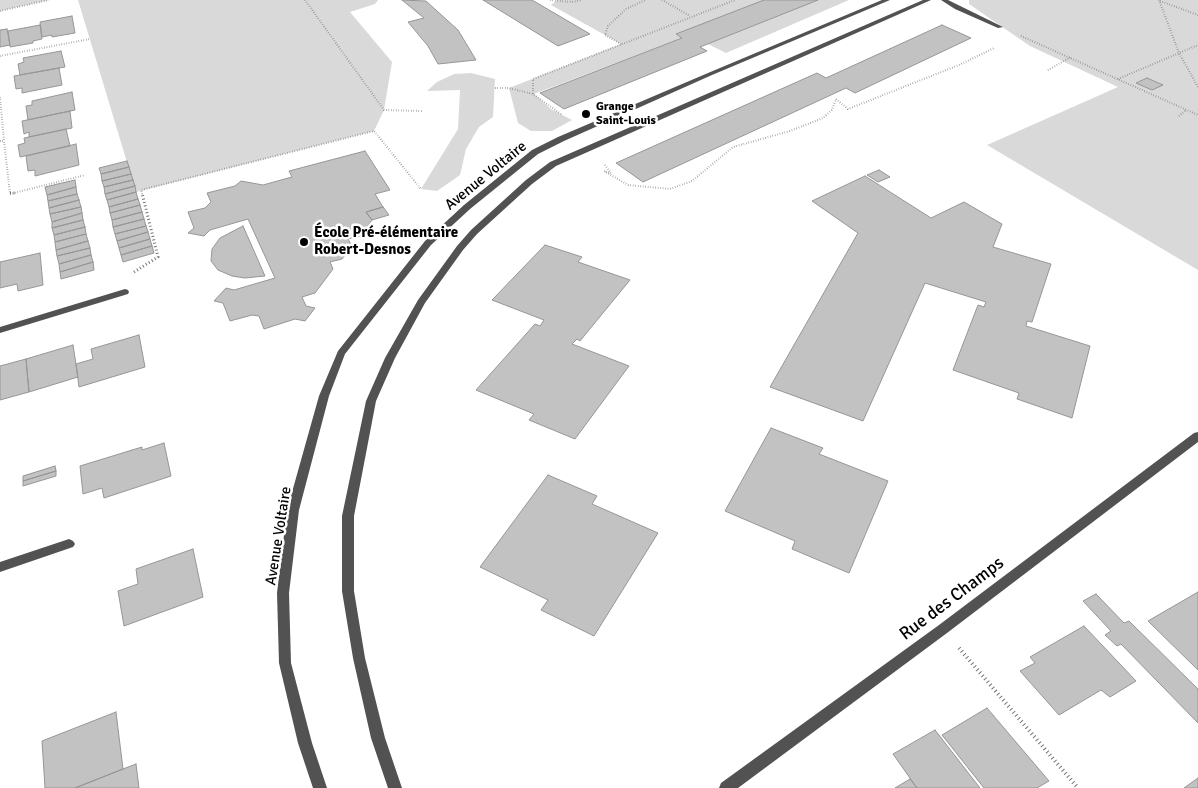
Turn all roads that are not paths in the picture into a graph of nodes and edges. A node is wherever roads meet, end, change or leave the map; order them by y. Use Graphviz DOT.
graph roads {
  1 [pos="887,0"];
  2 [pos="928,0"];
  3 [pos="944,0"];
  4 [pos="1000,26"];
  5 [pos="126,292"];
  6 [pos="0,330"];
  7 [pos="1198,436"];
  8 [pos="69,544"];
  9 [pos="0,567"];
  10 [pos="320,788"];
  11 [pos="395,788"];
  12 [pos="726,788"];
  1 -- 10 [label="street, Avenue Voltaire"];
  2 -- 11 [label="street"];
  3 -- 4 [label="street"];
  5 -- 6 [label="street"];
  7 -- 12 [label="street, Rue des Champs"];
  8 -- 9 [label="street"];
}
